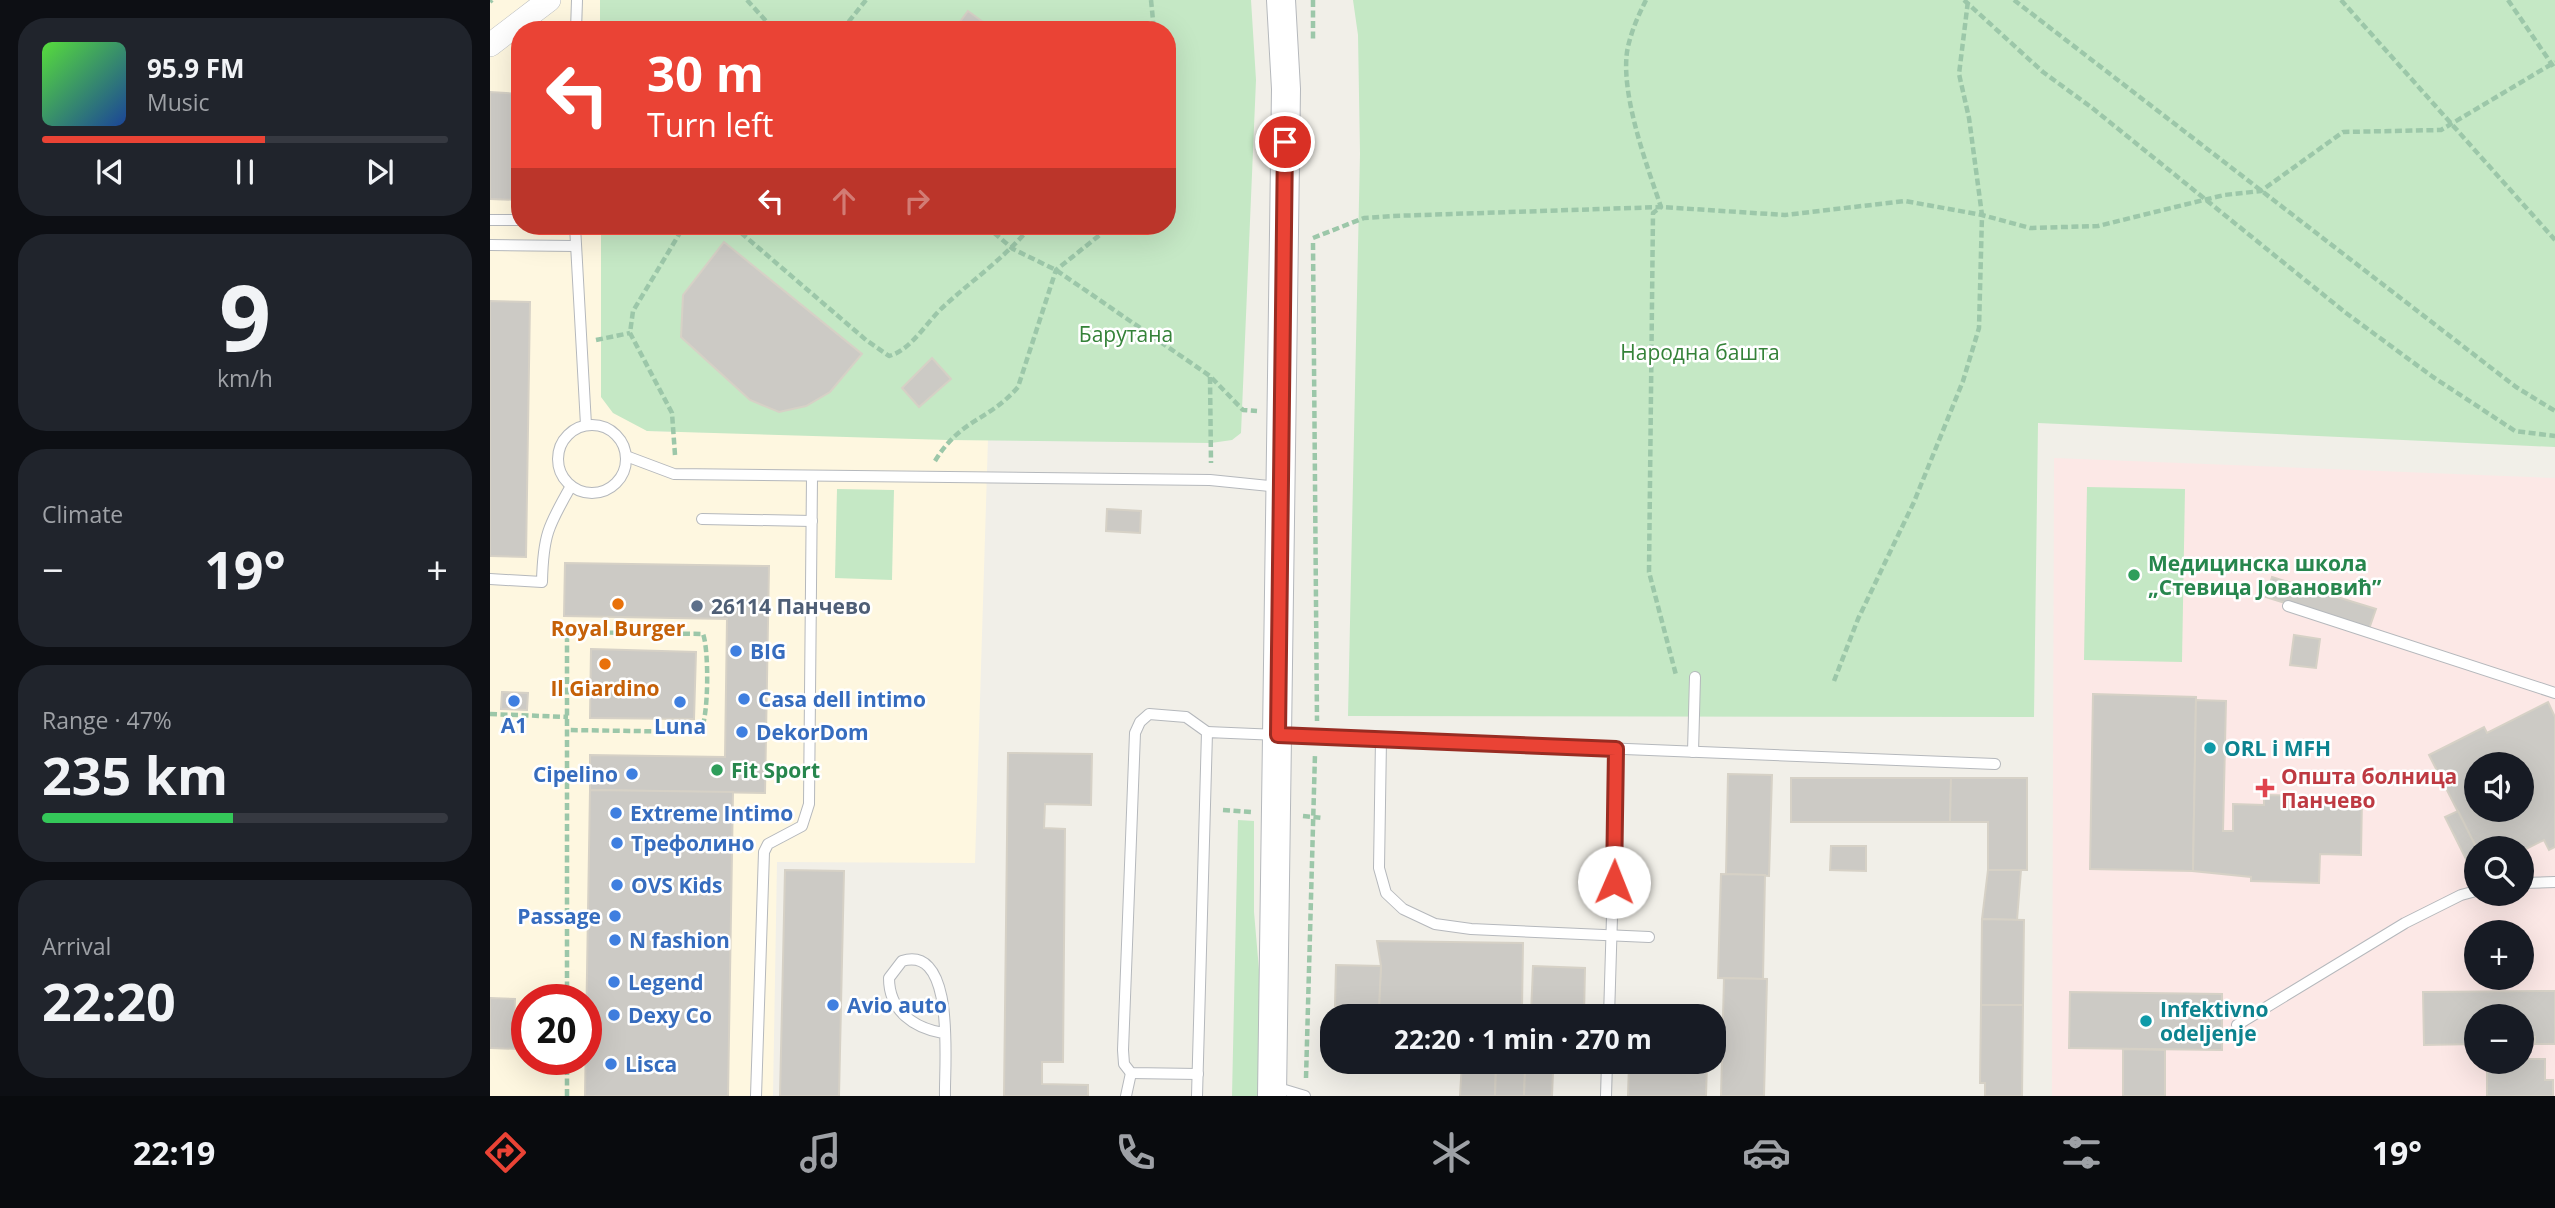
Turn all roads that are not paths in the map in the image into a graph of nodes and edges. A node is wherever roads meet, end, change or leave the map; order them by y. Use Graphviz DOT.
graph roads {
  1 [pos="549,0"];
  2 [pos="576,0"];
  3 [pos="1281,0"];
  4 [pos="524,21"];
  5 [pos="576,21"];
  6 [pos="490,220"];
  7 [pos="511,220"];
  8 [pos="575,235"];
  9 [pos="490,245"];
  10 [pos="575,246"];
  11 [pos="586,425"];
  12 [pos="626,456"];
  13 [pos="812,478"];
  14 [pos="571,486"];
  15 [pos="1279,487"];
  16 [pos="702,519"];
  17 [pos="811,521"];
  18 [pos="490,579"];
  19 [pos="2288,607"];
  20 [pos="1695,677"];
  21 [pos="2555,694"];
  22 [pos="1207,732"];
  23 [pos="1278,735"];
  24 [pos="1381,739"];
  25 [pos="1616,749"];
  26 [pos="1693,752"];
  27 [pos="1994,764"];
  28 [pos="2555,882"];
  29 [pos="2534,883"];
  30 [pos="2464,894"];
  31 [pos="1612,935"];
  32 [pos="1649,937"];
  33 [pos="1609,1004"];
  34 [pos="2237,1025"];
  35 [pos="943,1033"];
  36 [pos="1130,1073"];
  37 [pos="1198,1074"];
  38 [pos="1607,1074"];
  39 [pos="1272,1092"];
  40 [pos="756,1096"];
  41 [pos="945,1096"];
  42 [pos="1126,1096"];
  43 [pos="1197,1096"];
  44 [pos="1305,1096"];
  45 [pos="1606,1096"];
  1 -- 4 [label="street"];
  2 -- 5 [label="lane"];
  3 -- 15 [label="street"];
  6 -- 7 [label="lane"];
  8 -- 10 [label="lane"];
  9 -- 10 [label="lane"];
  10 -- 11 [label="lane"];
  11 -- 12 [label="lane"];
  11 -- 14 [label="lane"];
  12 -- 13 [label="lane"];
  12 -- 14 [label="lane"];
  13 -- 15 [label="lane"];
  13 -- 17 [label="lane"];
  14 -- 18 [label="lane"];
  15 -- 23 [label="street"];
  16 -- 17 [label="lane"];
  17 -- 40 [label="lane"];
  19 -- 21 [label="lane"];
  20 -- 26 [label="lane"];
  22 -- 23 [label="lane"];
  22 -- 36 [label="lane"];
  22 -- 37 [label="lane"];
  23 -- 24 [label="lane"];
  23 -- 39 [label="street"];
  24 -- 25 [label="lane"];
  24 -- 31 [label="lane"];
  25 -- 26 [label="lane"];
  25 -- 31 [label="lane"];
  26 -- 27 [label="lane"];
  28 -- 29 [label="lane"];
  30 -- 34 [label="lane"];
  31 -- 32 [label="lane"];
  31 -- 33 [label="lane"];
  35 -- 35 [label="lane"];
  35 -- 41 [label="lane"];
  36 -- 37 [label="lane"];
  36 -- 42 [label="lane"];
  37 -- 43 [label="lane"];
  38 -- 45 [label="lane"];
  39 -- 44 [label="lane"];
}
